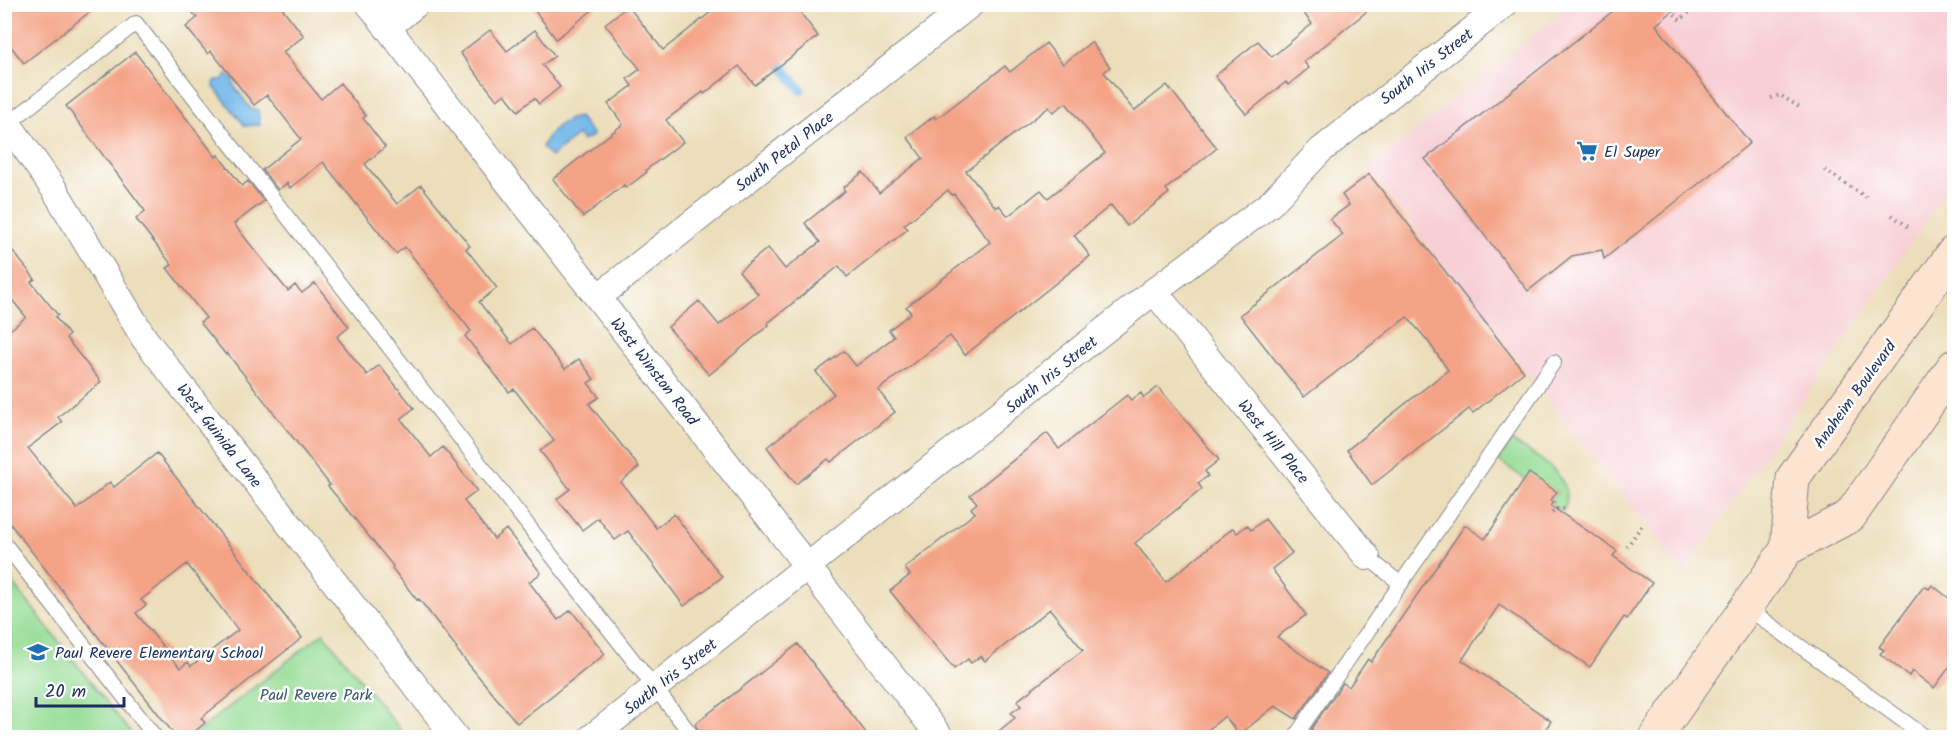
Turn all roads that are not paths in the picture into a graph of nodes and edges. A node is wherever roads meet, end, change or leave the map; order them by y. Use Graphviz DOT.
graph roads {
  1 [pos="369,4"];
  2 [pos="416,4"];
  3 [pos="971,4"];
  4 [pos="1490,9"];
  5 [pos="387,27"];
  6 [pos="6,123"];
  7 [pos="1954,252"];
  8 [pos="1154,291"];
  9 [pos="598,297"];
  10 [pos="1554,362"];
  11 [pos="1954,366"];
  12 [pos="4,543"];
  13 [pos="1786,549"];
  14 [pos="1367,557"];
  15 [pos="808,567"];
  16 [pos="1401,584"];
  17 [pos="1746,607"];
  18 [pos="656,688"];
  19 [pos="156,738"];
  20 [pos="456,738"];
  21 [pos="591,738"];
  22 [pos="694,738"];
  23 [pos="941,738"];
  24 [pos="1294,738"];
  25 [pos="1655,738"];
  26 [pos="1927,738"];
  1 -- 5 [label="street, West Winston Road"];
  2 -- 5 [label="street"];
  3 -- 9 [label="street, South Petal Place"];
  4 -- 8 [label="street, South Iris Street"];
  5 -- 9 [label="street, West Winston Road"];
  6 -- 18 [label="lane"];
  6 -- 20 [label="street, West Guinida Lane"];
  7 -- 13 [label="main road, Anaheim Boulevard"];
  8 -- 14 [label="street, West Hill Place"];
  8 -- 15 [label="street, South Iris Street"];
  9 -- 15 [label="street, West Winston Road"];
  10 -- 16 [label="lane"];
  11 -- 13 [label="main road, Anaheim Boulevard"];
  12 -- 19 [label="lane"];
  13 -- 17 [label="main road, Anaheim Boulevard"];
  14 -- 16 [label="lane, West Hill Place"];
  15 -- 18 [label="street, South Iris Street"];
  15 -- 23 [label="street, West Winston Road"];
  16 -- 24 [label="lane"];
  17 -- 25 [label="main road, Anaheim Boulevard"];
  17 -- 26 [label="lane"];
  18 -- 21 [label="street, South Iris Street"];
  18 -- 22 [label="lane"];
}
